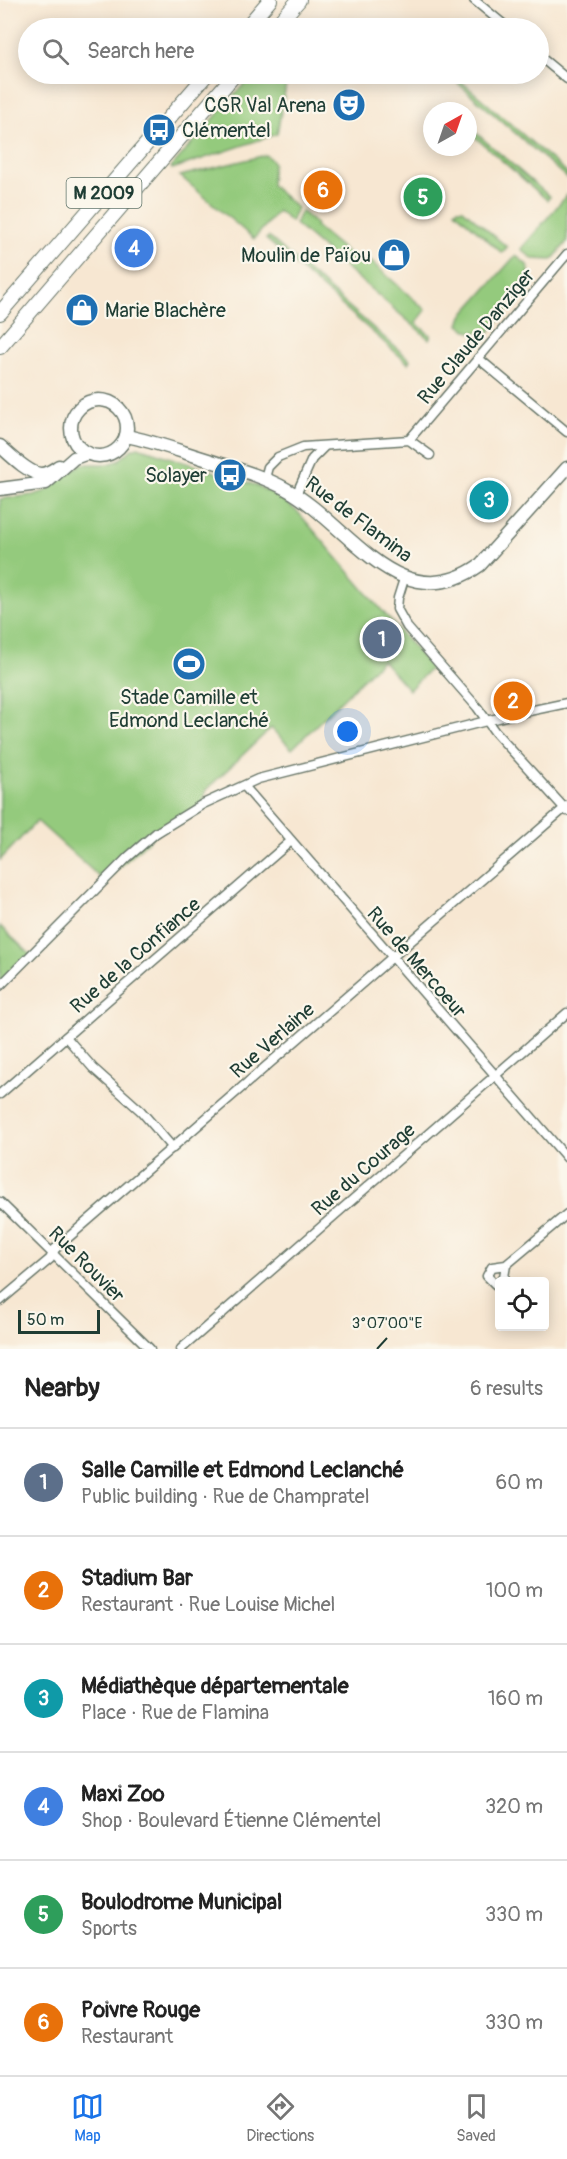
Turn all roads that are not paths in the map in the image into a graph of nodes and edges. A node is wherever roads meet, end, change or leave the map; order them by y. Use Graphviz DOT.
graph roads {
  1 [pos="270,0"];
  2 [pos="299,0"];
  3 [pos="474,0"];
  4 [pos="255,18"];
  5 [pos="283,18"];
  6 [pos="496,18"];
  7 [pos="549,64"];
  8 [pos="567,79"];
  9 [pos="198,84"];
  10 [pos="226,84"];
  11 [pos="567,254"];
  12 [pos="0,313"];
  13 [pos="0,347"];
  14 [pos="478,358"];
  15 [pos="567,432"];
  16 [pos="126,436"];
  17 [pos="409,440"];
  18 [pos="76,443"];
  19 [pos="0,446"];
  20 [pos="324,447"];
  21 [pos="88,453"];
  22 [pos="430,455"];
  23 [pos="25,466"];
  24 [pos="567,468"];
  25 [pos="265,478"];
  26 [pos="2,489"];
  27 [pos="296,495"];
  28 [pos="404,579"];
  29 [pos="567,703"];
  30 [pos="487,721"];
  31 [pos="245,787"];
  32 [pos="566,808"];
  33 [pos="291,841"];
  34 [pos="391,957"];
  35 [pos="0,986"];
  36 [pos="567,1013"];
  37 [pos="66,1037"];
  38 [pos="495,1076"];
  39 [pos="0,1094"];
  40 [pos="173,1148"];
  41 [pos="567,1158"];
  42 [pos="0,1202"];
  43 [pos="567,1214"];
  44 [pos="52,1254"];
  45 [pos="506,1265"];
  46 [pos="0,1301"];
  47 [pos="150,1349"];
  48 [pos="181,1349"];
  1 -- 4 [label="main road"];
  2 -- 5 [label="main road"];
  3 -- 6 [label="street"];
  7 -- 8 [label="street"];
  9 -- 12 [label="main road, M 2009"];
  10 -- 13 [label="main road, M 2009"];
  11 -- 14 [label="street, Rue Claude Danziger"];
  14 -- 15 [label="street"];
  14 -- 17 [label="street, Rue Claude Danziger"];
  16 -- 18 [label="street"];
  16 -- 21 [label="street"];
  16 -- 25 [label="street, Rue de Flamina"];
  17 -- 20 [label="street"];
  17 -- 22 [label="street"];
  18 -- 21 [label="street"];
  18 -- 23 [label="street"];
  19 -- 23 [label="street"];
  20 -- 25 [label="street"];
  20 -- 27 [label="street"];
  21 -- 26 [label="street"];
  23 -- 26 [label="street"];
  24 -- 28 [label="street, Rue de Flamina"];
  25 -- 27 [label="street, Rue de Flamina"];
  27 -- 28 [label="street, Rue de Flamina"];
  28 -- 30 [label="street"];
  29 -- 30 [label="street"];
  30 -- 31 [label="street"];
  30 -- 32 [label="street"];
  31 -- 33 [label="street, Rue de Mercoeur"];
  31 -- 35 [label="street"];
  32 -- 34 [label="street, Rue Verlaine"];
  33 -- 34 [label="street, Rue de Mercoeur"];
  33 -- 37 [label="street, Rue de la Confiance"];
  34 -- 38 [label="street, Rue de Mercoeur"];
  34 -- 40 [label="street, Rue Verlaine"];
  36 -- 38 [label="street, Rue du Courage"];
  37 -- 39 [label="street, Rue de la Confiance"];
  37 -- 40 [label="street"];
  38 -- 41 [label="street, Rue de Mercoeur"];
  38 -- 48 [label="street, Rue du Courage"];
  40 -- 44 [label="street, Rue Verlaine"];
  42 -- 44 [label="street, Rue Rouvier"];
  43 -- 45 [label="street"];
  44 -- 46 [label="street, Rue Verlaine"];
  44 -- 47 [label="street, Rue Rouvier"];
}
